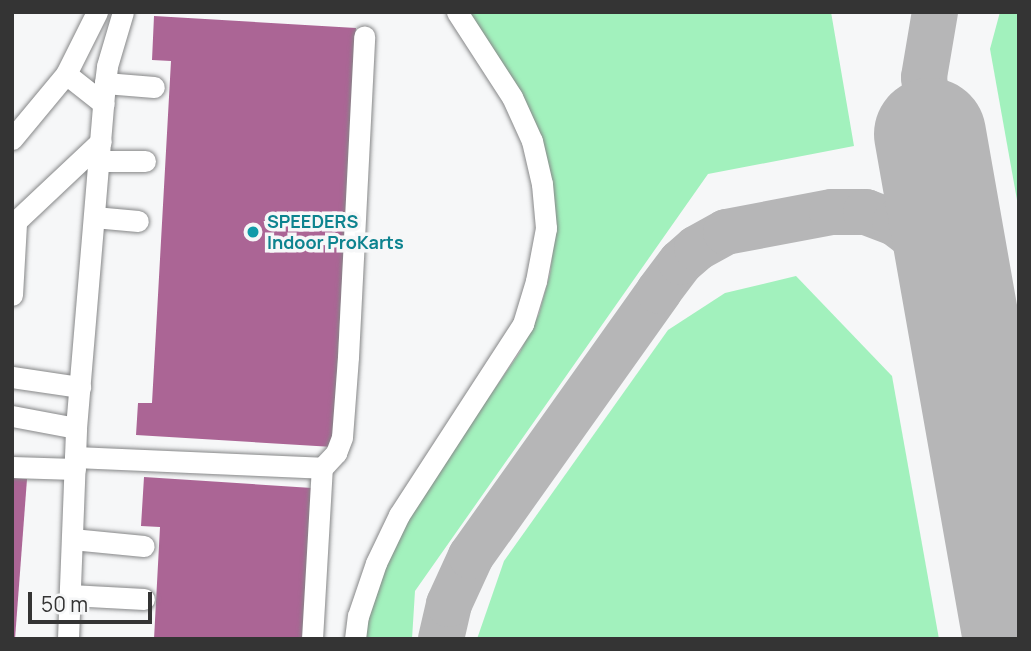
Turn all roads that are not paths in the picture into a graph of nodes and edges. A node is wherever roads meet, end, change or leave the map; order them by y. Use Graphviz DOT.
graph roads {
  1 [pos="97,12"];
  2 [pos="123,12"];
  3 [pos="457,12"];
  4 [pos="364,36"];
  5 [pos="66,74"];
  6 [pos="154,87"];
  7 [pos="104,94"];
  8 [pos="12,139"];
  9 [pos="100,151"];
  10 [pos="145,162"];
  11 [pos="94,217"];
  12 [pos="138,221"];
  13 [pos="14,224"];
  14 [pos="12,295"];
  15 [pos="12,377"];
  16 [pos="80,387"];
  17 [pos="12,416"];
  18 [pos="76,428"];
  19 [pos="75,463"];
  20 [pos="12,467"];
  21 [pos="322,468"];
  22 [pos="72,539"];
  23 [pos="144,546"];
  24 [pos="70,595"];
  25 [pos="144,599"];
  26 [pos="68,639"];
  27 [pos="312,639"];
  28 [pos="355,639"];
  1 -- 5 [label="street"];
  2 -- 7 [label="street"];
  3 -- 28 [label="street"];
  4 -- 21 [label="street"];
  5 -- 7 [label="street"];
  5 -- 8 [label="street"];
  6 -- 7 [label="street"];
  7 -- 9 [label="street"];
  9 -- 10 [label="street"];
  9 -- 11 [label="street"];
  9 -- 13 [label="street"];
  11 -- 12 [label="street"];
  11 -- 16 [label="street"];
  13 -- 14 [label="street"];
  15 -- 16 [label="street"];
  16 -- 18 [label="street"];
  17 -- 18 [label="street"];
  18 -- 19 [label="street"];
  19 -- 20 [label="street"];
  19 -- 21 [label="street"];
  19 -- 22 [label="street"];
  21 -- 27 [label="street"];
  22 -- 23 [label="street"];
  22 -- 24 [label="street"];
  24 -- 25 [label="street"];
  24 -- 26 [label="street"];
}
